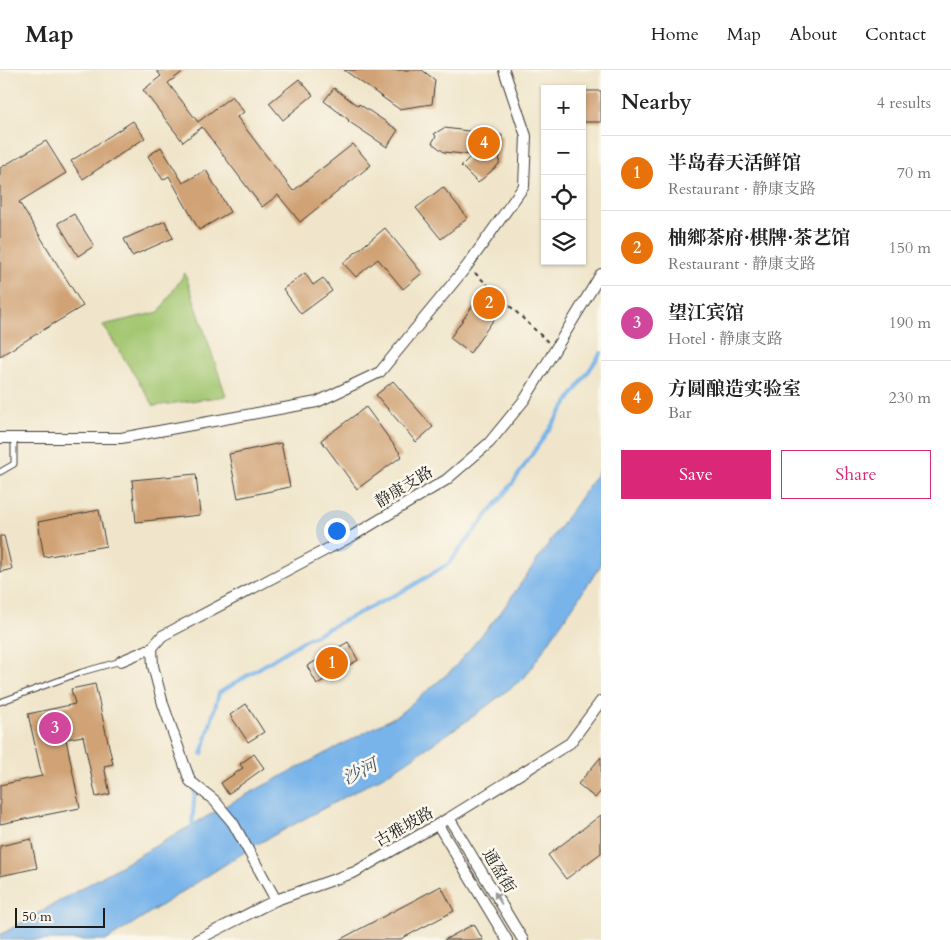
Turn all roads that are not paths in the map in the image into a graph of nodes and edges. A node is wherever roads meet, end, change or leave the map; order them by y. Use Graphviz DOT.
graph roads {
  1 [pos="504,70"];
  2 [pos="601,274"];
  3 [pos="0,438"];
  4 [pos="14,438"];
  5 [pos="0,472"];
  6 [pos="152,648"];
  7 [pos="121,660"];
  8 [pos="601,701"];
  9 [pos="0,702"];
  10 [pos="449,818"];
  11 [pos="438,825"];
  12 [pos="276,900"];
  13 [pos="196,940"];
  14 [pos="508,940"];
  15 [pos="523,940"];
  1 -- 4 [label="street"];
  2 -- 6 [label="street, 静康支路"];
  3 -- 4 [label="street"];
  4 -- 5 [label="lane"];
  6 -- 7 [label="street, 静康支路"];
  6 -- 12 [label="street"];
  7 -- 9 [label="lane"];
  8 -- 10 [label="street, 古雅坡路"];
  10 -- 11 [label="street, 古雅坡路"];
  15 -- 10 [label="street, 通盈街, one-way"];
  11 -- 12 [label="street, 古雅坡路"];
  11 -- 14 [label="street, 通盈街"];
  12 -- 13 [label="street, 古雅坡路"];
}
